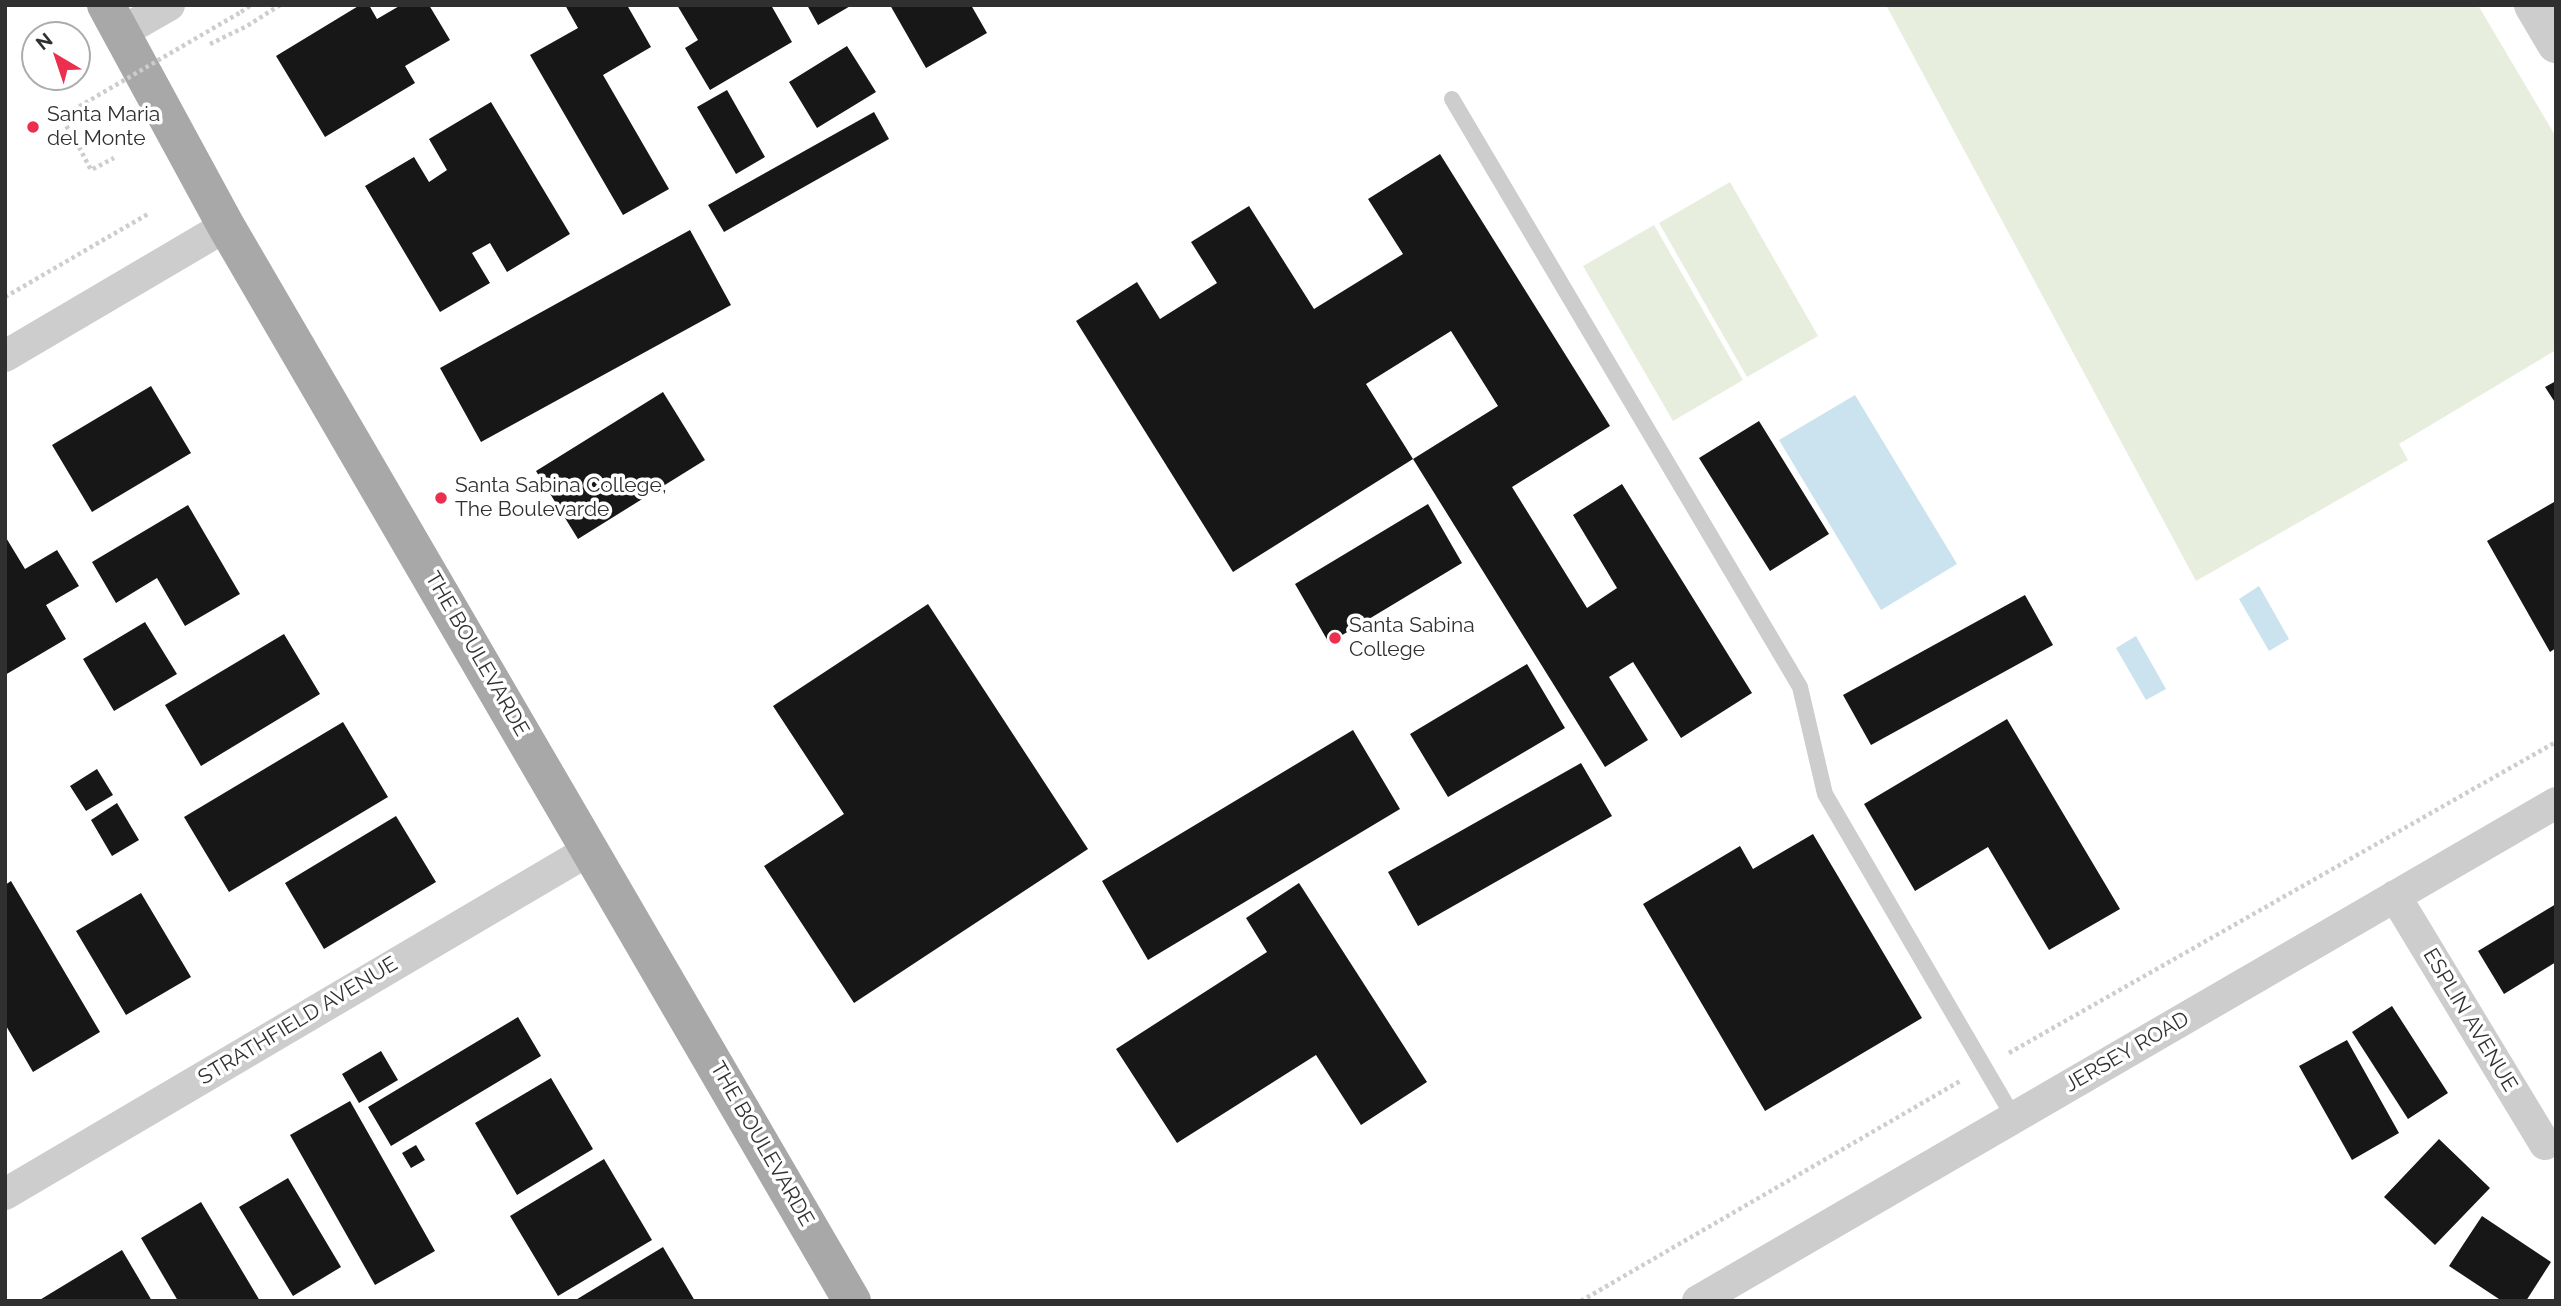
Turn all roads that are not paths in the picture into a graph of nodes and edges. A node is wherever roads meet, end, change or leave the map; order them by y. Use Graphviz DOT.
graph roads {
  1 [pos="169,5"];
  2 [pos="2533,5"];
  3 [pos="113,19"];
  4 [pos="2556,44"];
  5 [pos="1451,99"];
  6 [pos="226,226"];
  7 [pos="5,356"];
  8 [pos="2556,803"];
  9 [pos="591,849"];
  10 [pos="2395,896"];
  11 [pos="2014,1118"];
  12 [pos="2545,1144"];
  13 [pos="5,1194"];
  14 [pos="852,1301"];
  15 [pos="1698,1301"];
  1 -- 3 [label="street"];
  2 -- 4 [label="street"];
  3 -- 6 [label="main road, THE BOULEVARDE"];
  5 -- 11 [label="lane"];
  6 -- 7 [label="street"];
  6 -- 9 [label="main road, THE BOULEVARDE"];
  8 -- 10 [label="street, JERSEY ROAD"];
  9 -- 13 [label="street, STRATHFIELD AVENUE"];
  9 -- 14 [label="main road, THE BOULEVARDE"];
  10 -- 11 [label="street, JERSEY ROAD"];
  10 -- 12 [label="street, ESPLIN AVENUE"];
  11 -- 15 [label="street, JERSEY ROAD"];
}
